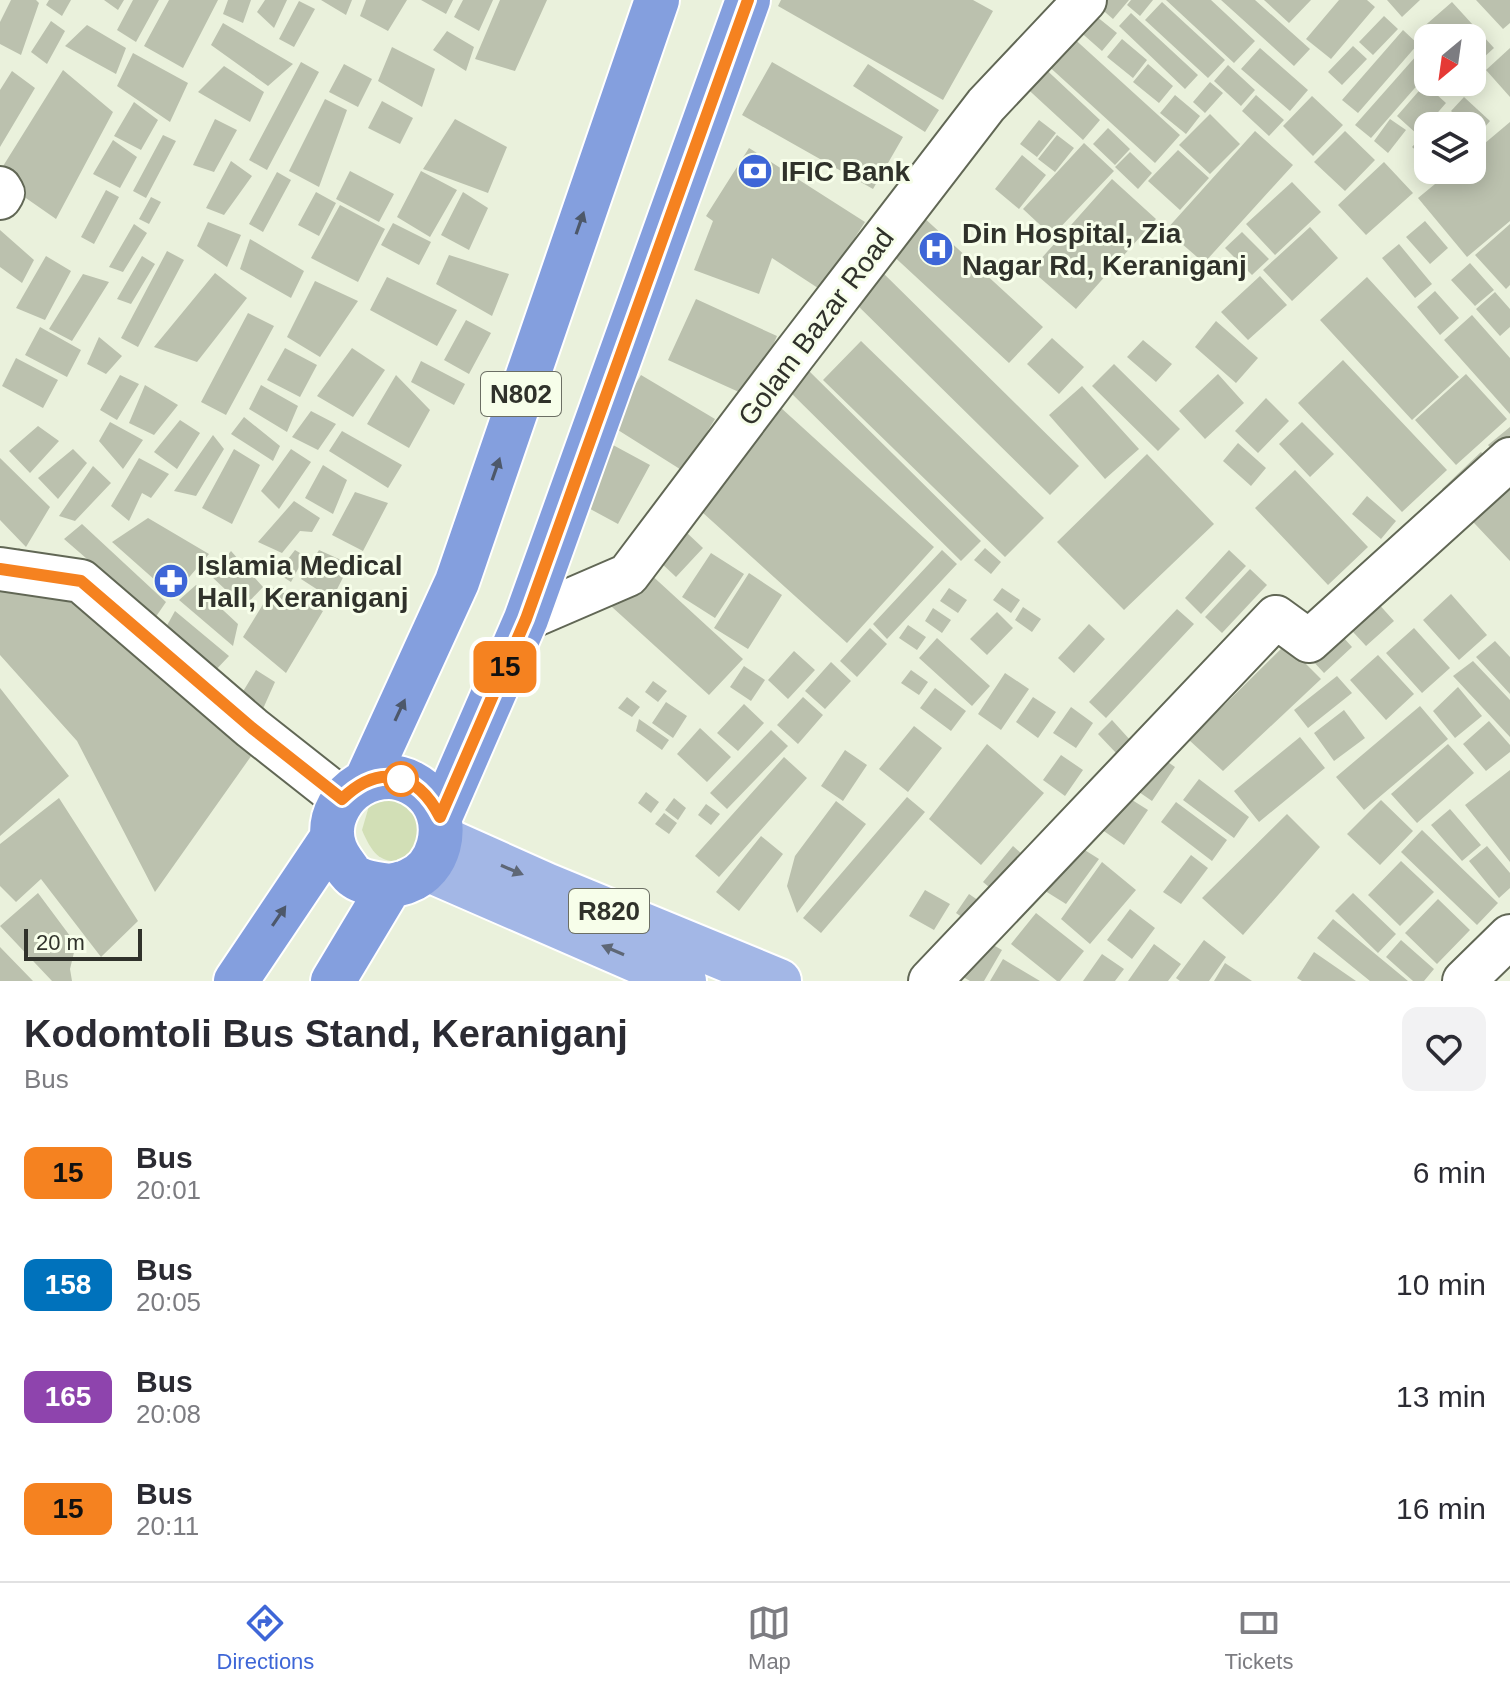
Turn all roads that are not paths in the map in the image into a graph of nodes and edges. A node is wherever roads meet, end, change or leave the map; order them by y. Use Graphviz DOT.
graph roads {
  1 [pos="657,0"];
  2 [pos="748,0"];
  3 [pos="1085,0"];
  4 [pos="0,188"];
  5 [pos="0,198"];
  6 [pos="1510,459"];
  7 [pos="0,569"];
  8 [pos="526,619"];
  9 [pos="347,806"];
  10 [pos="424,852"];
  11 [pos="1510,936"];
  12 [pos="236,981"];
  13 [pos="333,981"];
  14 [pos="684,981"];
  15 [pos="779,981"];
  16 [pos="930,981"];
  17 [pos="1464,981"];
  9 -- 1 [label="highway, N802, one-way"];
  2 -- 8 [label="highway, N802"];
  3 -- 8 [label="street, Golam Bazar Road"];
  4 -- 5 [label="street"];
  6 -- 16 [label="street"];
  7 -- 9 [label="street"];
  8 -- 10 [label="highway, N802"];
  9 -- 10 [label="highway"];
  9 -- 10 [label="highway"];
  12 -- 9 [label="highway, N802, one-way"];
  10 -- 13 [label="highway, N802"];
  14 -- 10 [label="main road, R820, one-way"];
  10 -- 15 [label="main road, R820, one-way"];
  11 -- 17 [label="street"];
}
